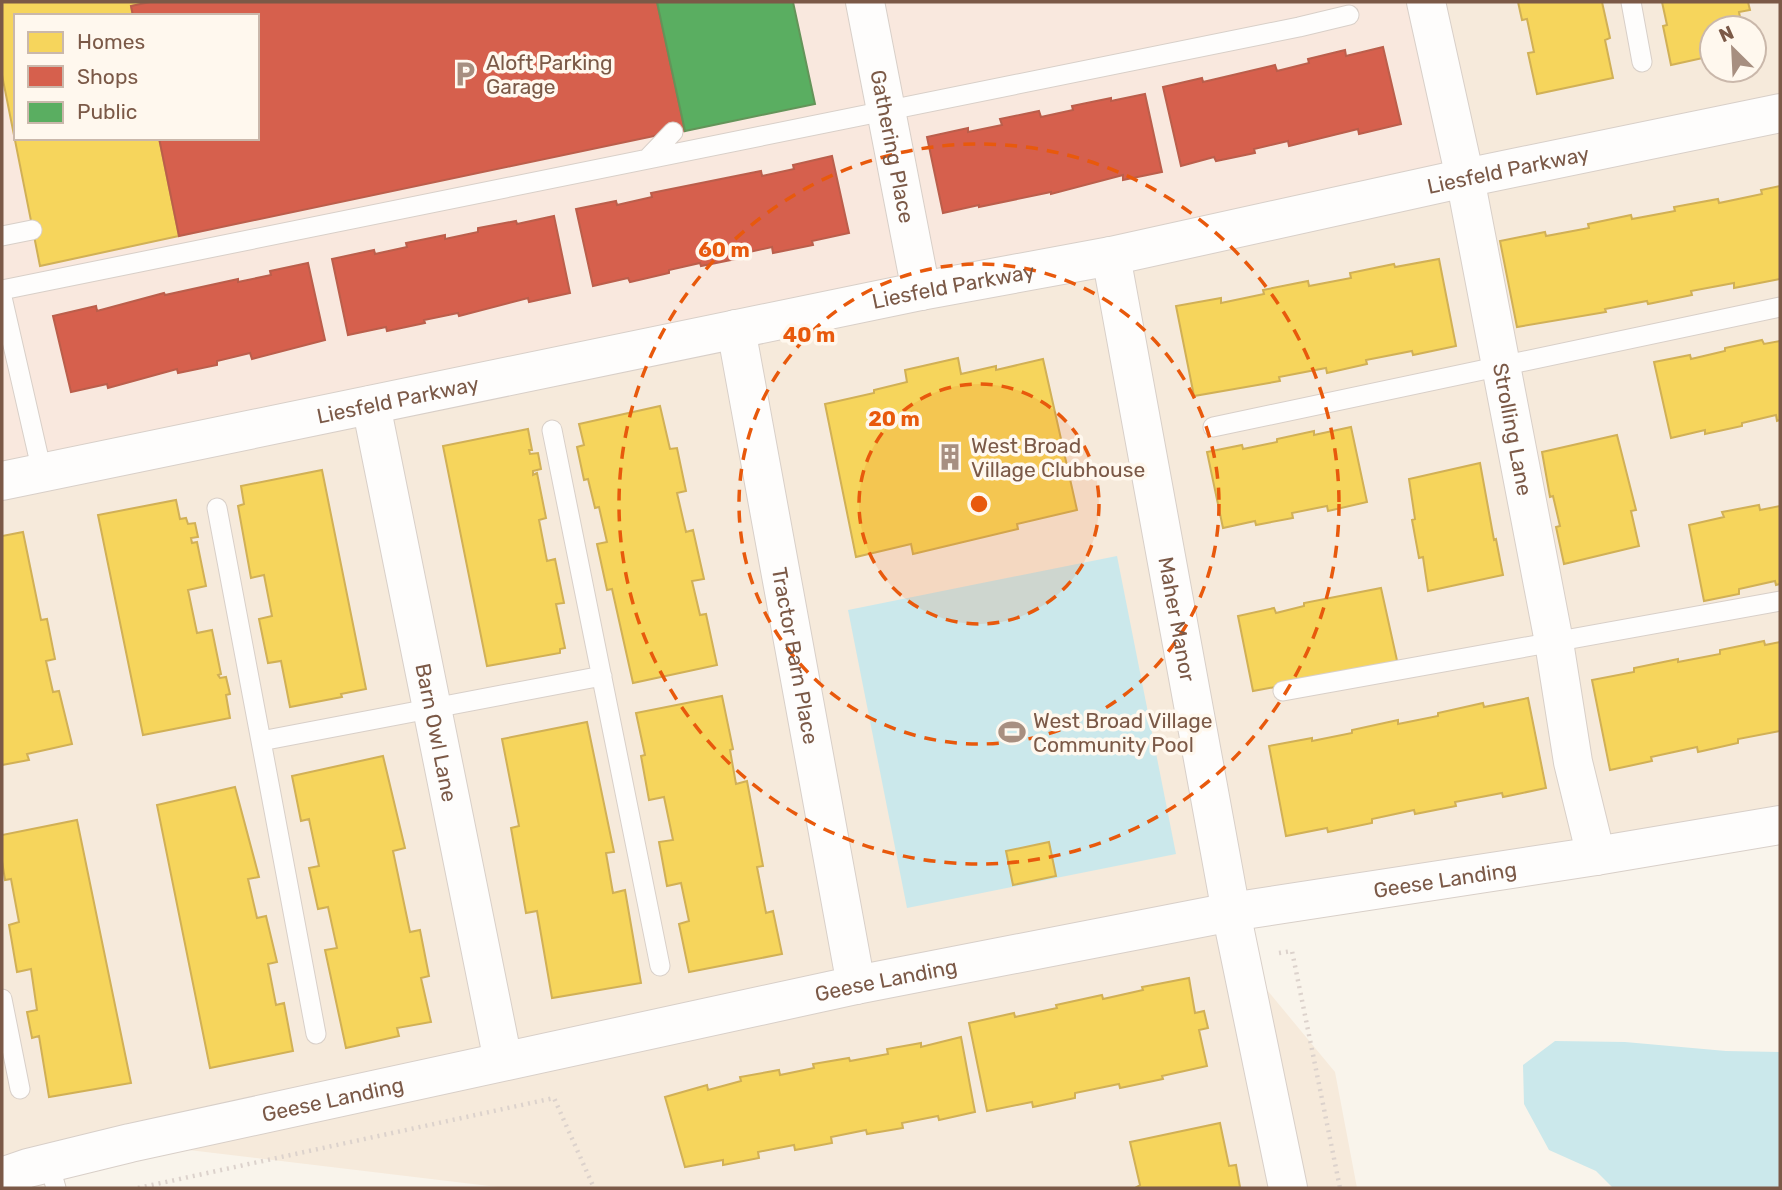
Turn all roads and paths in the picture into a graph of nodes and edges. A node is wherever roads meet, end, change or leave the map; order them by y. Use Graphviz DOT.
graph roads {
  1 [pos="865,2"];
  2 [pos="1426,2"];
  3 [pos="1631,2"];
  4 [pos="1349,15"];
  5 [pos="1642,62"];
  6 [pos="887,110"];
  7 [pos="1780,113"];
  8 [pos="673,132"];
  9 [pos="648,158"];
  10 [pos="1465,178"];
  11 [pos="33,230"];
  12 [pos="2,236"];
  13 [pos="1111,256"];
  14 [pos="2,290"];
  15 [pos="921,291"];
  16 [pos="2,297"];
  17 [pos="1780,307"];
  18 [pos="736,329"];
  19 [pos="1500,366"];
  20 [pos="371,405"];
  21 [pos="1213,426"];
  22 [pos="552,430"];
  23 [pos="42,472"];
  24 [pos="2,481"];
  25 [pos="217,508"];
  26 [pos="1780,601"];
  27 [pos="1554,642"];
  28 [pos="602,676"];
  29 [pos="1283,691"];
  30 [pos="431,709"];
  31 [pos="261,741"];
  32 [pos="1780,825"];
  33 [pos="1596,856"];
  34 [pos="1231,912"];
  35 [pos="660,967"];
  36 [pos="856,985"];
  37 [pos="2,999"];
  38 [pos="316,1034"];
  39 [pos="503,1061"];
  40 [pos="20,1089"];
  41 [pos="53,1176"];
  42 [pos="2,1177"];
  43 [pos="138,1188"];
  44 [pos="594,1188"];
  45 [pos="1288,1188"];
  1 -- 6 [label="street, Gathering Place"];
  2 -- 10 [label="street, Strolling Lane"];
  3 -- 5 [label="lane"];
  4 -- 6 [label="lane"];
  6 -- 9 [label="lane"];
  6 -- 15 [label="street, Gathering Place"];
  7 -- 10 [label="street, Liesfeld Parkway"];
  8 -- 9 [label="lane"];
  9 -- 14 [label="lane"];
  10 -- 13 [label="street, Liesfeld Parkway"];
  10 -- 19 [label="street, Strolling Lane"];
  11 -- 12 [label="lane"];
  13 -- 15 [label="street, Liesfeld Parkway"];
  13 -- 34 [label="street, Maher Manor"];
  15 -- 18 [label="street, Liesfeld Parkway"];
  16 -- 23 [label="lane"];
  17 -- 19 [label="lane"];
  18 -- 20 [label="street, Liesfeld Parkway"];
  18 -- 36 [label="street, Tractor Barn Place"];
  19 -- 21 [label="lane"];
  19 -- 27 [label="street, Strolling Lane"];
  20 -- 23 [label="street, Liesfeld Parkway"];
  20 -- 30 [label="street, Barn Owl Lane"];
  22 -- 28 [label="lane"];
  23 -- 24 [label="street, Liesfeld Parkway"];
  25 -- 31 [label="lane"];
  26 -- 27 [label="lane"];
  27 -- 29 [label="lane"];
  27 -- 33 [label="street, Strolling Lane"];
  28 -- 30 [label="lane"];
  28 -- 35 [label="lane"];
  30 -- 31 [label="lane"];
  30 -- 39 [label="street, Barn Owl Lane"];
  31 -- 38 [label="lane"];
  32 -- 33 [label="street, Geese Landing"];
  33 -- 34 [label="street, Geese Landing"];
  34 -- 36 [label="street, Geese Landing"];
  34 -- 45 [label="street, Maher Manor"];
  36 -- 39 [label="street, Geese Landing"];
  37 -- 40 [label="lane"];
  39 -- 41 [label="street, Geese Landing"];
  41 -- 42 [label="street, Geese Landing"];
  43 -- 44 [label="path"];
}
